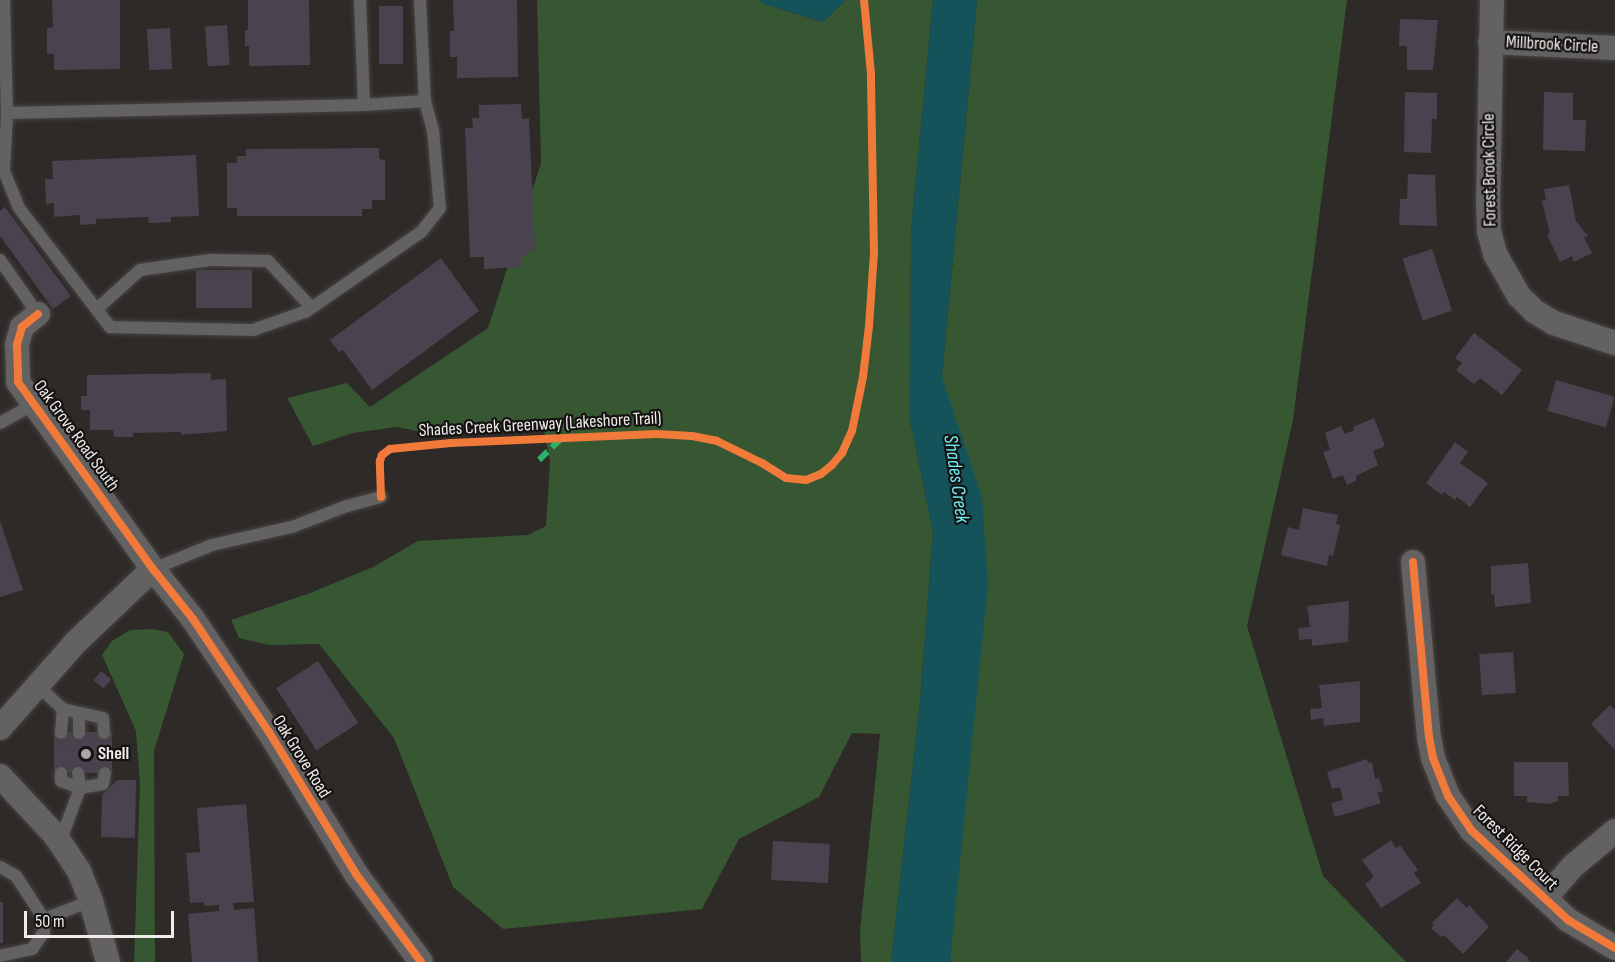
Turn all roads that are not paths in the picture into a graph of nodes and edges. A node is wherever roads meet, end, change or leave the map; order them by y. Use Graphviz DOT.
graph roads {
  1 [pos="4,0"];
  2 [pos="360,0"];
  3 [pos="420,0"];
  4 [pos="1491,0"];
  5 [pos="1490,42"];
  6 [pos="1615,48"];
  7 [pos="425,101"];
  8 [pos="364,105"];
  9 [pos="7,113"];
  10 [pos="0,260"];
  11 [pos="98,308"];
  12 [pos="312,308"];
  13 [pos="38,314"];
  14 [pos="1615,343"];
  15 [pos="9,358"];
  16 [pos="34,404"];
  17 [pos="0,423"];
  18 [pos="381,496"];
  19 [pos="1413,562"];
  20 [pos="153,569"];
  21 [pos="38,686"];
  22 [pos="63,709"];
  23 [pos="79,713"];
  24 [pos="0,728"];
  25 [pos="61,733"];
  26 [pos="79,733"];
  27 [pos="104,733"];
  28 [pos="61,773"];
  29 [pos="78,773"];
  30 [pos="105,773"];
  31 [pos="0,776"];
  32 [pos="80,788"];
  33 [pos="1615,831"];
  34 [pos="60,843"];
  35 [pos="0,867"];
  36 [pos="1545,898"];
  37 [pos="91,901"];
  38 [pos="44,920"];
  39 [pos="1615,948"];
  40 [pos="0,956"];
  41 [pos="108,962"];
  42 [pos="421,962"];
  1 -- 9 [label="lane"];
  2 -- 8 [label="lane"];
  3 -- 7 [label="lane"];
  4 -- 5 [label="street, Forest Brook Circle"];
  5 -- 6 [label="street, Millbrook Circle"];
  5 -- 14 [label="street, Forest Brook Circle"];
  7 -- 8 [label="lane"];
  7 -- 12 [label="lane"];
  8 -- 9 [label="lane"];
  9 -- 11 [label="lane"];
  10 -- 13 [label="lane"];
  11 -- 12 [label="lane"];
  11 -- 12 [label="lane"];
  13 -- 15 [label="street, Oak Grove Road South"];
  15 -- 16 [label="street, Oak Grove Road South"];
  16 -- 17 [label="lane"];
  16 -- 20 [label="street, Oak Grove Road South"];
  18 -- 20 [label="lane"];
  19 -- 36 [label="street, Forest Ridge Court"];
  20 -- 21 [label="street"];
  20 -- 42 [label="street, Oak Grove Road"];
  21 -- 22 [label="lane"];
  21 -- 24 [label="street"];
  22 -- 23 [label="lane"];
  22 -- 25 [label="lane"];
  23 -- 26 [label="lane"];
  23 -- 27 [label="lane"];
  28 -- 32 [label="lane"];
  29 -- 32 [label="lane"];
  30 -- 32 [label="lane"];
  31 -- 34 [label="street"];
  32 -- 34 [label="lane"];
  33 -- 36 [label="street"];
  34 -- 37 [label="street"];
  35 -- 38 [label="lane"];
  36 -- 39 [label="street, Forest Ridge Court"];
  37 -- 38 [label="lane"];
  37 -- 41 [label="street"];
  38 -- 40 [label="lane"];
}
